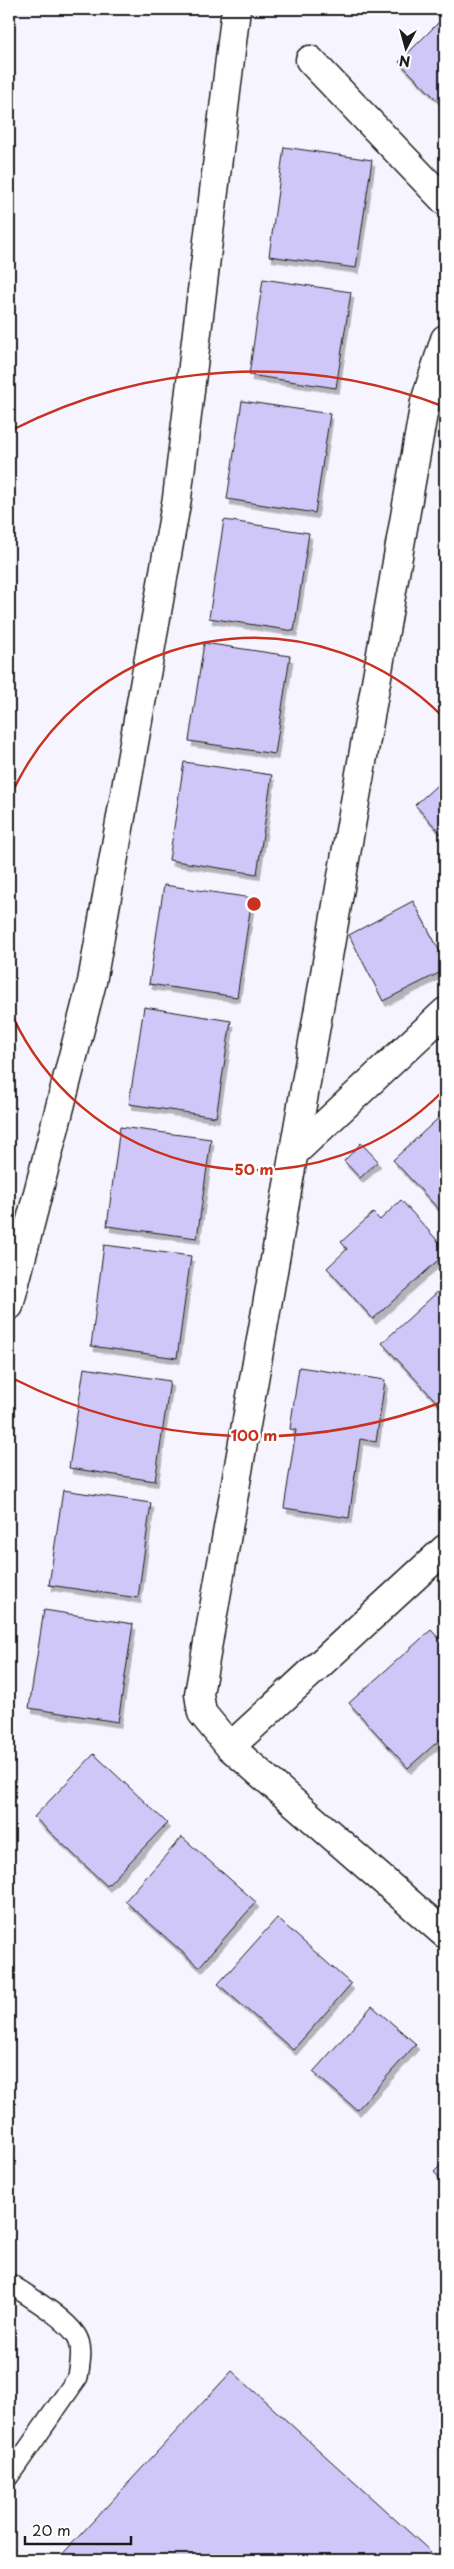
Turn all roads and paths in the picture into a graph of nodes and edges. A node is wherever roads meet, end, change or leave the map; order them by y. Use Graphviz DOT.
graph roads {
  1 [pos="236,9"];
  2 [pos="310,60"];
  3 [pos="445,201"];
  4 [pos="445,338"];
  5 [pos="445,1012"];
  6 [pos="295,1152"];
  7 [pos="9,1306"];
  8 [pos="445,1549"];
  9 [pos="230,1747"];
  10 [pos="445,1934"];
  11 [pos="9,2282"];
  12 [pos="9,2476"];
  1 -- 7 [label="street"];
  2 -- 3 [label="street"];
  4 -- 6 [label="street"];
  5 -- 6 [label="street"];
  6 -- 9 [label="street"];
  8 -- 9 [label="street"];
  9 -- 10 [label="street"];
  11 -- 12 [label="lane"];
}
